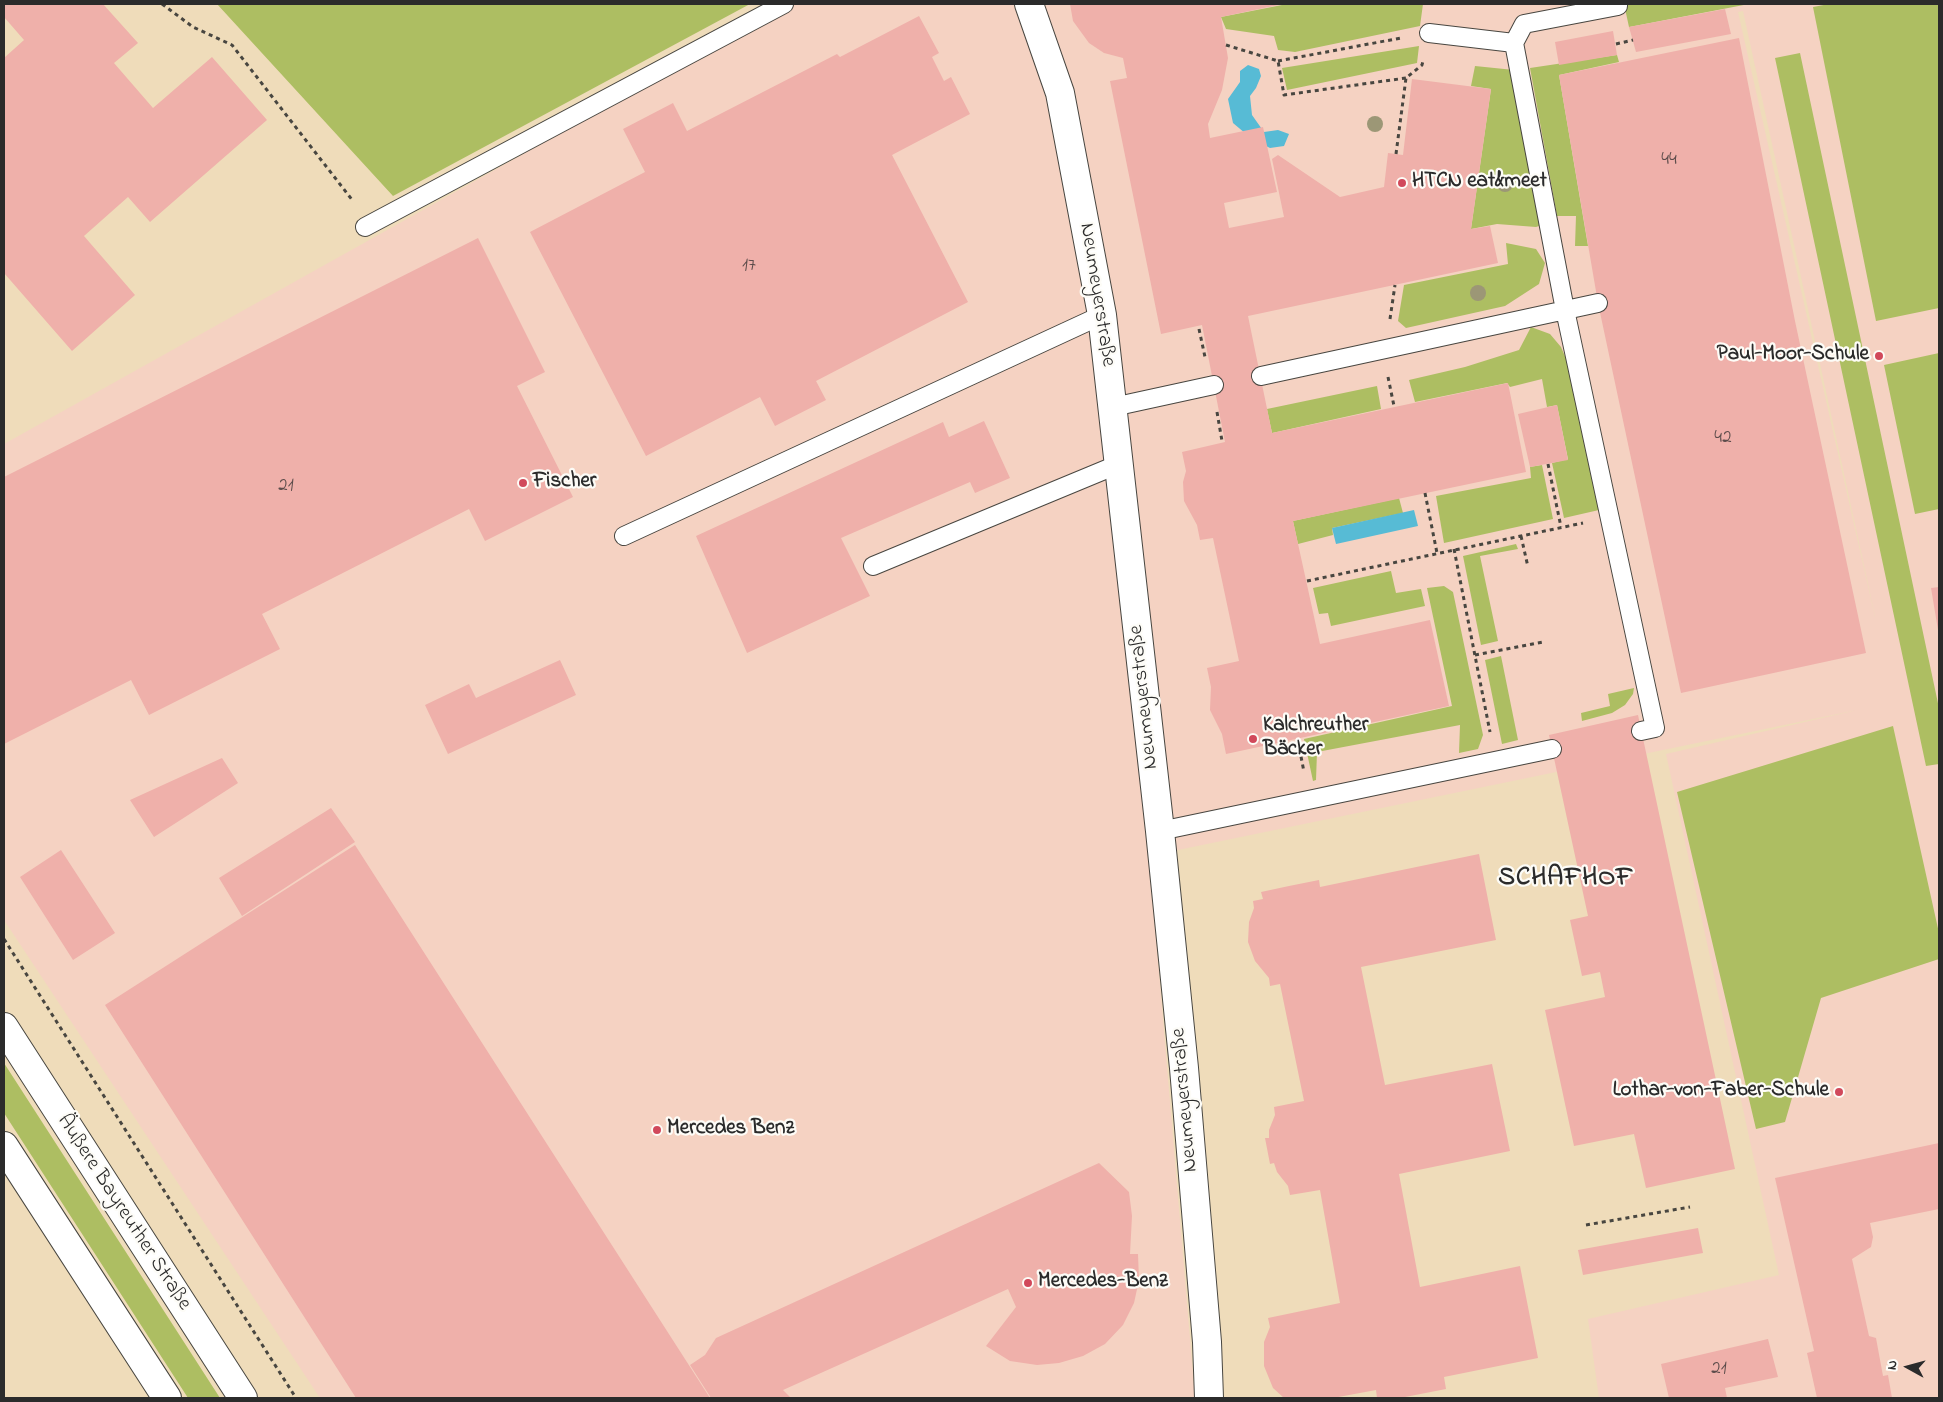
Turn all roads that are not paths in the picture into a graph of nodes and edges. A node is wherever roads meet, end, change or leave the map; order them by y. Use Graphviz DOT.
graph roads {
  1 [pos="784,4"];
  2 [pos="1029,4"];
  3 [pos="1618,6"];
  4 [pos="1429,33"];
  5 [pos="1514,43"];
  6 [pos="365,227"];
  7 [pos="1598,304"];
  8 [pos="1565,310"];
  9 [pos="1102,315"];
  10 [pos="1261,376"];
  11 [pos="1214,385"];
  12 [pos="1113,407"];
  13 [pos="1119,464"];
  14 [pos="624,536"];
  15 [pos="873,566"];
  16 [pos="1641,731"];
  17 [pos="1552,749"];
  18 [pos="1160,831"];
  19 [pos="4,1027"];
  20 [pos="4,1146"];
  21 [pos="167,1398"];
  22 [pos="243,1398"];
  23 [pos="1208,1398"];
  1 -- 6 [label="lane"];
  2 -- 9 [label="street, Neumeyerstraße"];
  3 -- 5 [label="lane"];
  4 -- 5 [label="lane"];
  5 -- 8 [label="lane"];
  7 -- 8 [label="lane"];
  8 -- 10 [label="lane"];
  8 -- 16 [label="lane"];
  9 -- 12 [label="street, Neumeyerstraße"];
  9 -- 14 [label="lane"];
  11 -- 12 [label="lane"];
  12 -- 13 [label="street, Neumeyerstraße"];
  13 -- 15 [label="lane"];
  13 -- 18 [label="street, Neumeyerstraße"];
  17 -- 18 [label="lane"];
  18 -- 23 [label="street, Neumeyerstraße"];
  19 -- 22 [label="street, Äußere Bayreuther Straße"];
  20 -- 21 [label="street"];
}
